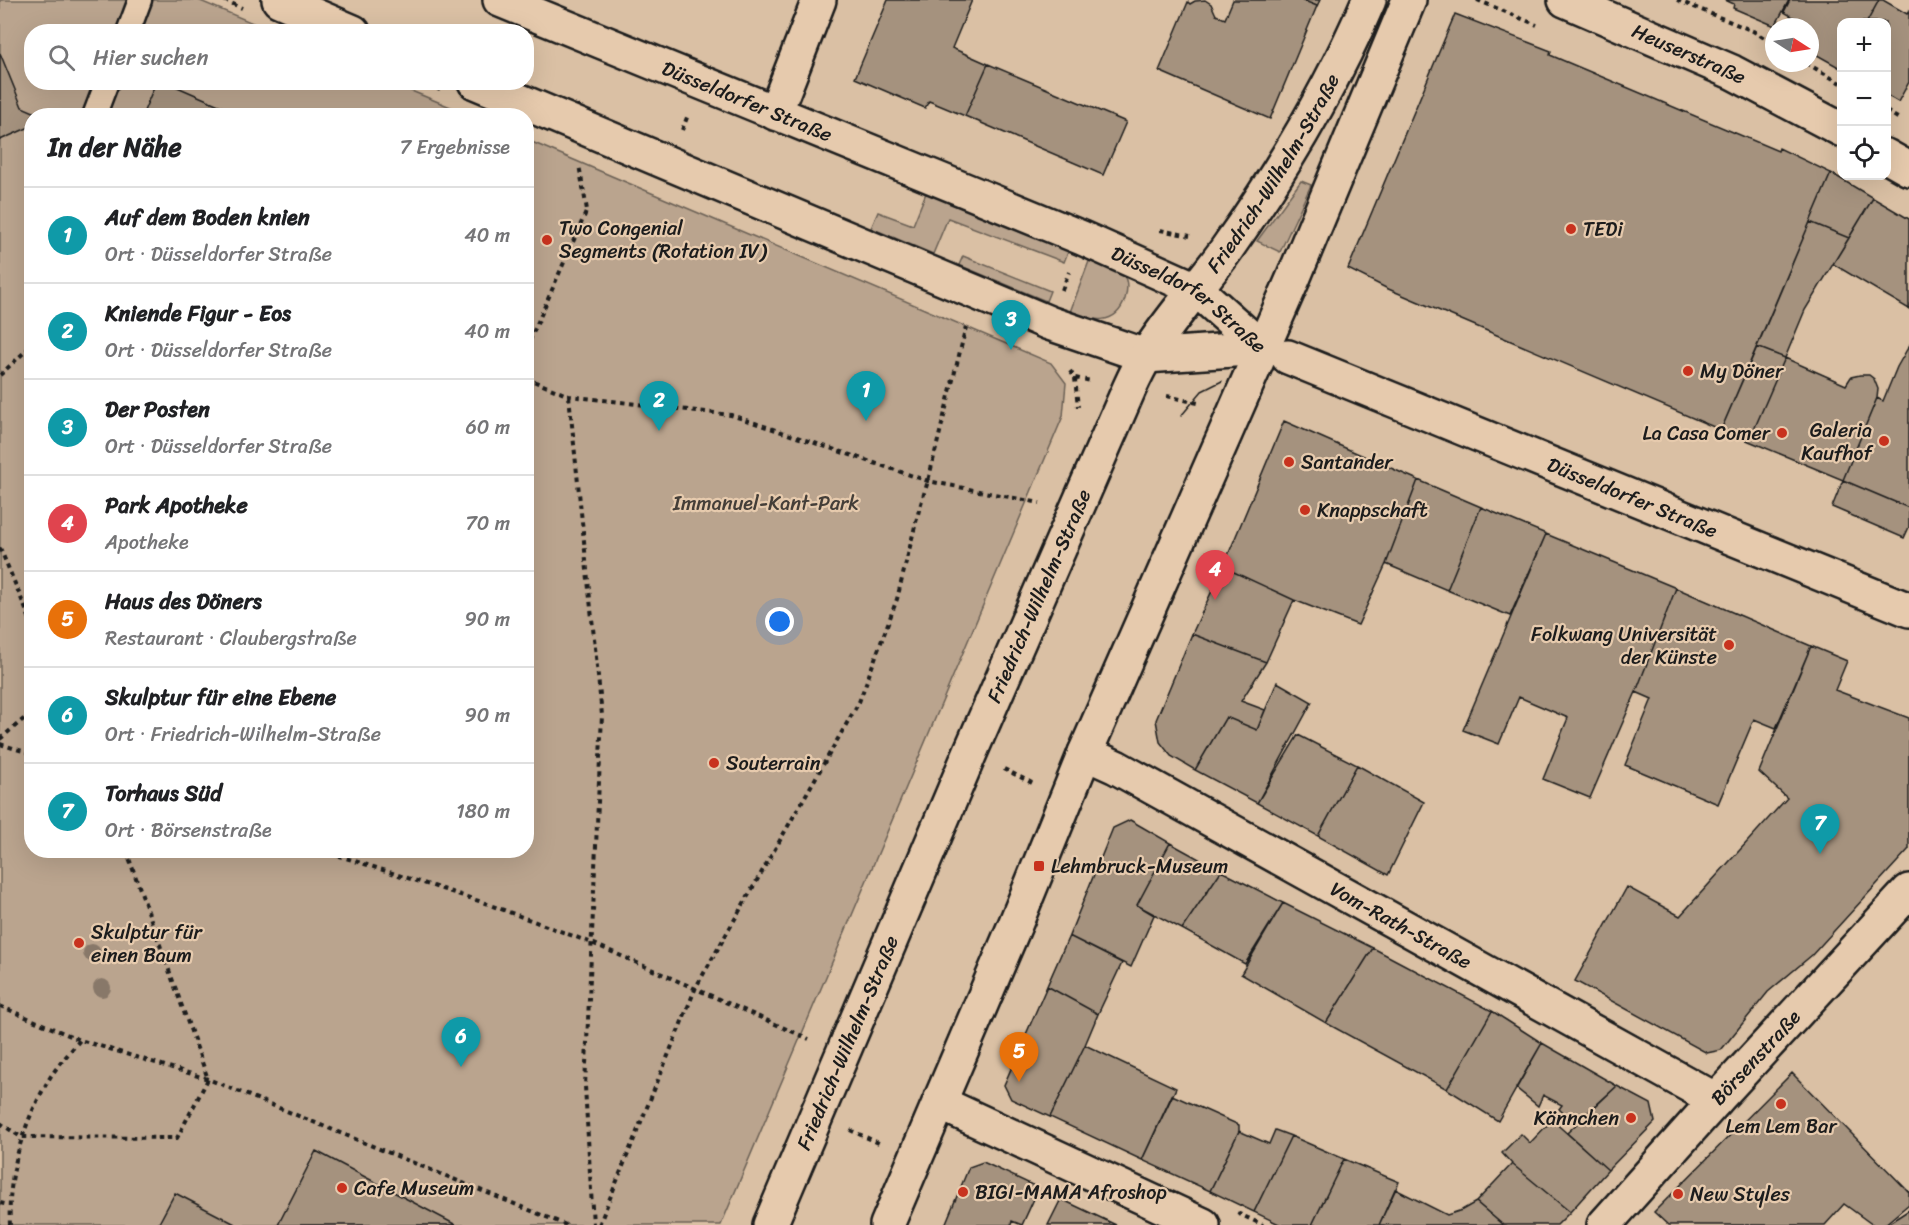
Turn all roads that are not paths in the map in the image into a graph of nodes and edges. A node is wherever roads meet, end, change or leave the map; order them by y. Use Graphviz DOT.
graph roads {
  1 [pos="140,0"];
  2 [pos="279,0"];
  3 [pos="501,0"];
  4 [pos="819,0"];
  5 [pos="1369,0"];
  6 [pos="1409,0"];
  7 [pos="1565,0"];
  8 [pos="131,24"];
  9 [pos="335,24"];
  10 [pos="104,90"];
  11 [pos="494,90"];
  12 [pos="97,108"];
  13 [pos="775,113"];
  14 [pos="1837,127"];
  15 [pos="1891,158"];
  16 [pos="1909,169"];
  17 [pos="1196,289"];
  18 [pos="1275,353"];
  19 [pos="1146,356"];
  20 [pos="1909,610"];
  21 [pos="1085,753"];
  22 [pos="1909,891"];
  23 [pos="1716,1100"];
  24 [pos="940,1103"];
  25 [pos="770,1225"];
  26 [pos="887,1225"];
  27 [pos="1203,1225"];
  28 [pos="1604,1225"];
  1 -- 8 [label="lane"];
  2 -- 9 [label="main road"];
  3 -- 13 [label="main road, Düsseldorfer Straße"];
  4 -- 13 [label="main road"];
  5 -- 17 [label="main road, Friedrich-Wilhelm-Straße"];
  6 -- 18 [label="main road"];
  7 -- 14 [label="main road, Heuserstraße"];
  10 -- 12 [label="lane"];
  11 -- 19 [label="main road, Düsseldorfer Straße"];
  13 -- 17 [label="main road, Düsseldorfer Straße"];
  15 -- 16 [label="main road"];
  17 -- 18 [label="main road, Düsseldorfer Straße"];
  17 -- 19 [label="main road, Friedrich-Wilhelm-Straße"];
  18 -- 19 [label="main road, Düsseldorfer Straße"];
  18 -- 20 [label="main road, Düsseldorfer Straße"];
  18 -- 21 [label="main road"];
  19 -- 25 [label="main road, Friedrich-Wilhelm-Straße"];
  21 -- 23 [label="main road, Vom-Rath-Straße"];
  21 -- 24 [label="main road"];
  22 -- 23 [label="main road, Börsenstraße"];
  23 -- 28 [label="main road, Börsenstraße"];
  24 -- 26 [label="main road"];
  24 -- 27 [label="main road"];
}
